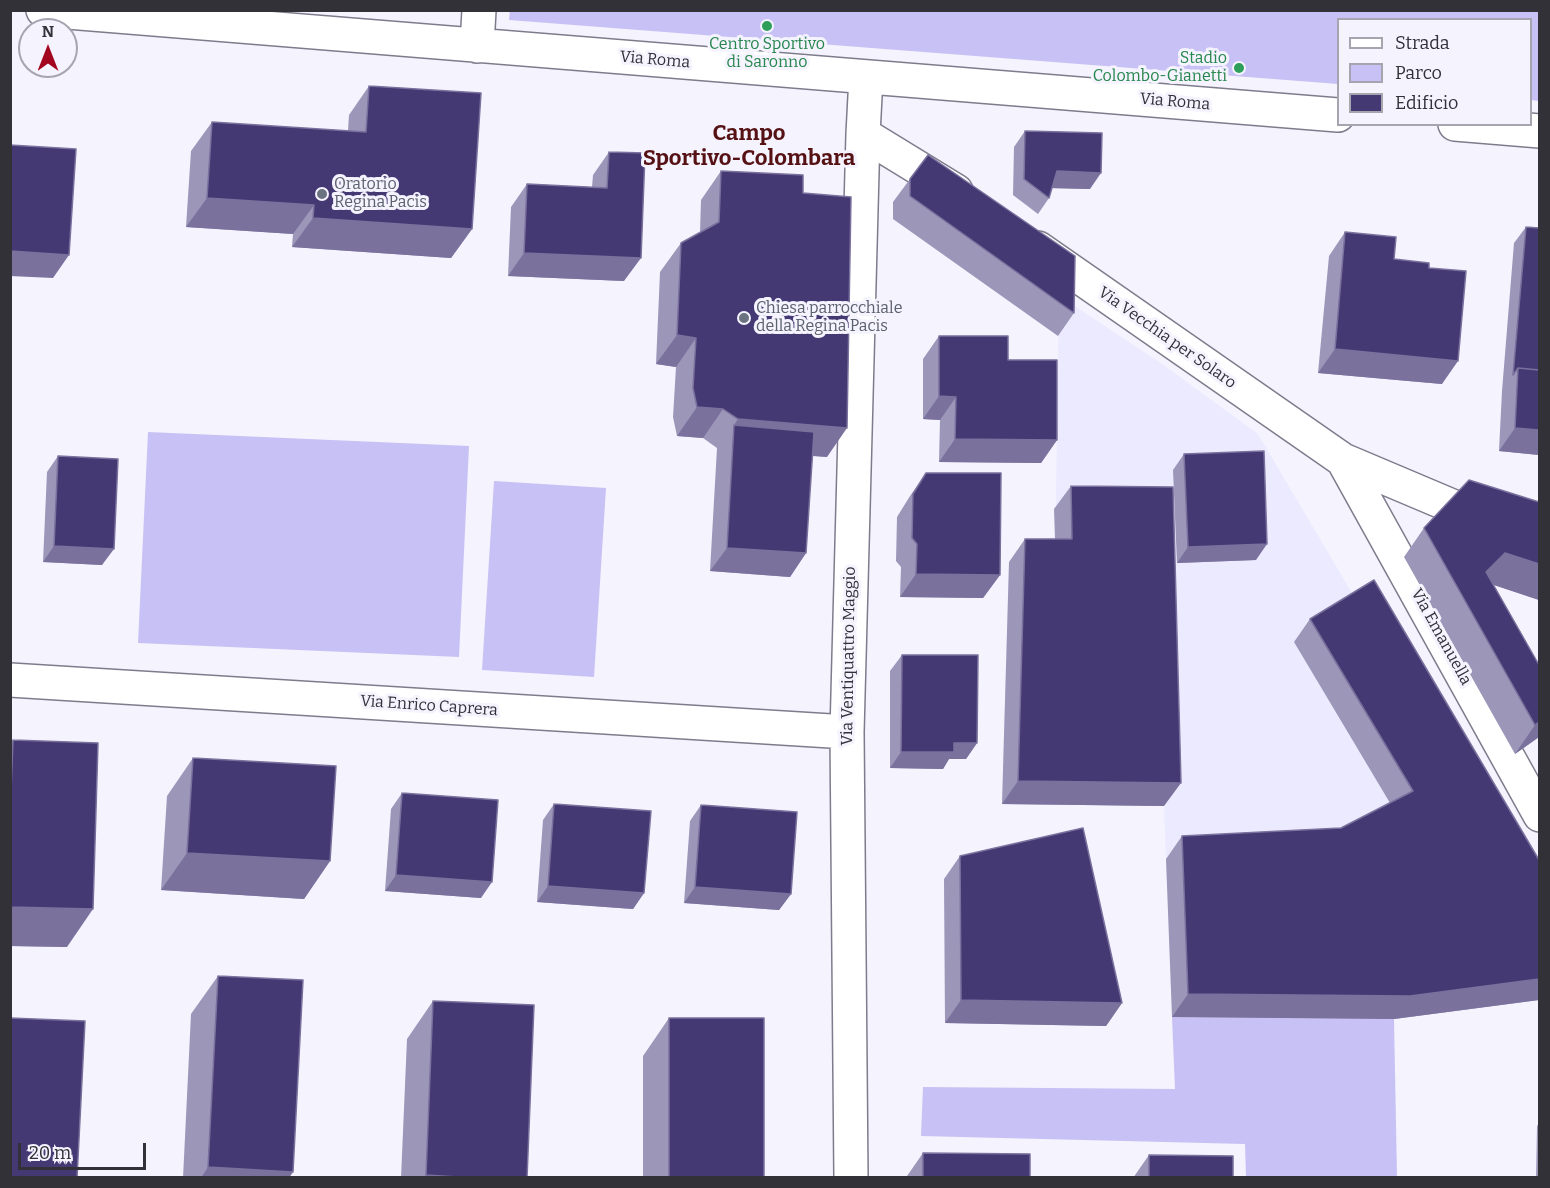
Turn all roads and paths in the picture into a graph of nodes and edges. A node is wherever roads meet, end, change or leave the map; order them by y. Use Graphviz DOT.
graph roads {
  1 [pos="43,10"];
  2 [pos="479,10"];
  3 [pos="477,46"];
  4 [pos="866,77"];
  5 [pos="1337,115"];
  6 [pos="1479,126"];
  7 [pos="1539,131"];
  8 [pos="863,134"];
  9 [pos="978,207"];
  10 [pos="1018,234"];
  11 [pos="1343,460"];
  12 [pos="1539,530"];
  13 [pos="10,680"];
  14 [pos="847,732"];
  15 [pos="1539,815"];
  16 [pos="851,1178"];
  1 -- 3 [label="street, Via Roma"];
  2 -- 3 [label="street"];
  3 -- 4 [label="street, Via Roma"];
  4 -- 5 [label="street, Via Roma"];
  4 -- 8 [label="street"];
  6 -- 7 [label="street"];
  8 -- 9 [label="street"];
  8 -- 14 [label="street, Via Ventiquattro Maggio"];
  10 -- 11 [label="street, Via Vecchia per Solaro"];
  11 -- 12 [label="street, Via Vecchia per Solaro"];
  11 -- 15 [label="street, Via Emanuella"];
  13 -- 14 [label="street, Via Enrico Caprera"];
  14 -- 16 [label="street, Via Ventiquattro Maggio"];
}
